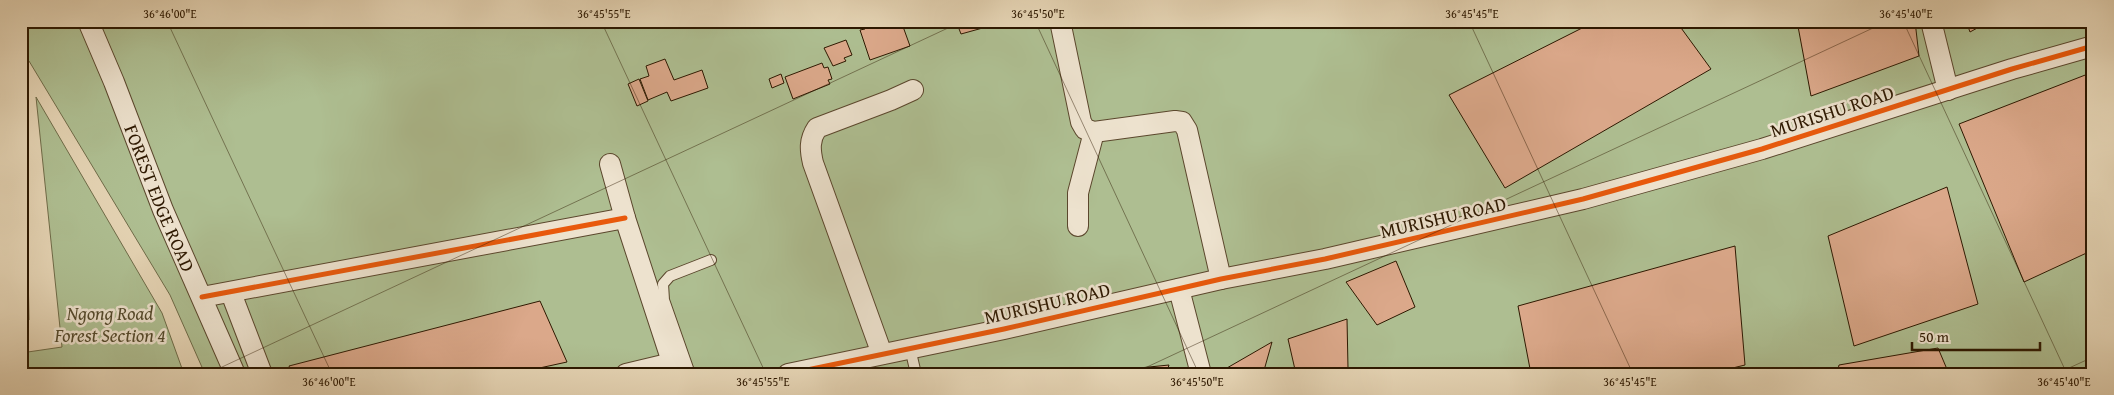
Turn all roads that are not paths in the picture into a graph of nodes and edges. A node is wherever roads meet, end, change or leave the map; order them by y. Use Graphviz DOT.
graph roads {
  1 [pos="88,21"];
  2 [pos="1060,21"];
  3 [pos="1931,21"];
  4 [pos="2093,46"];
  5 [pos="913,90"];
  6 [pos="1948,90"];
  7 [pos="1094,132"];
  8 [pos="610,164"];
  9 [pos="625,218"];
  10 [pos="1078,226"];
  11 [pos="711,260"];
  12 [pos="1221,279"];
  13 [pos="1179,289"];
  14 [pos="230,293"];
  15 [pos="202,297"];
  16 [pos="910,348"];
  17 [pos="882,354"];
  18 [pos="674,368"];
  19 [pos="235,374"];
  20 [pos="262,374"];
  21 [pos="626,374"];
  22 [pos="690,374"];
  23 [pos="788,374"];
  24 [pos="916,374"];
  25 [pos="1201,374"];
  1 -- 15 [label="street, FOREST EDGE ROAD"];
  2 -- 7 [label="street"];
  3 -- 6 [label="street"];
  4 -- 6 [label="street, MURISHU ROAD"];
  5 -- 17 [label="street"];
  6 -- 12 [label="street, MURISHU ROAD"];
  7 -- 10 [label="street"];
  7 -- 12 [label="street"];
  8 -- 9 [label="street"];
  9 -- 14 [label="street"];
  9 -- 18 [label="street"];
  11 -- 22 [label="lane"];
  12 -- 13 [label="street, MURISHU ROAD"];
  13 -- 16 [label="street, MURISHU ROAD"];
  13 -- 25 [label="street"];
  14 -- 15 [label="street"];
  14 -- 20 [label="street"];
  15 -- 19 [label="street, FOREST EDGE ROAD"];
  16 -- 17 [label="street, MURISHU ROAD"];
  16 -- 24 [label="lane"];
  17 -- 23 [label="street, MURISHU ROAD"];
  18 -- 21 [label="street"];
}
